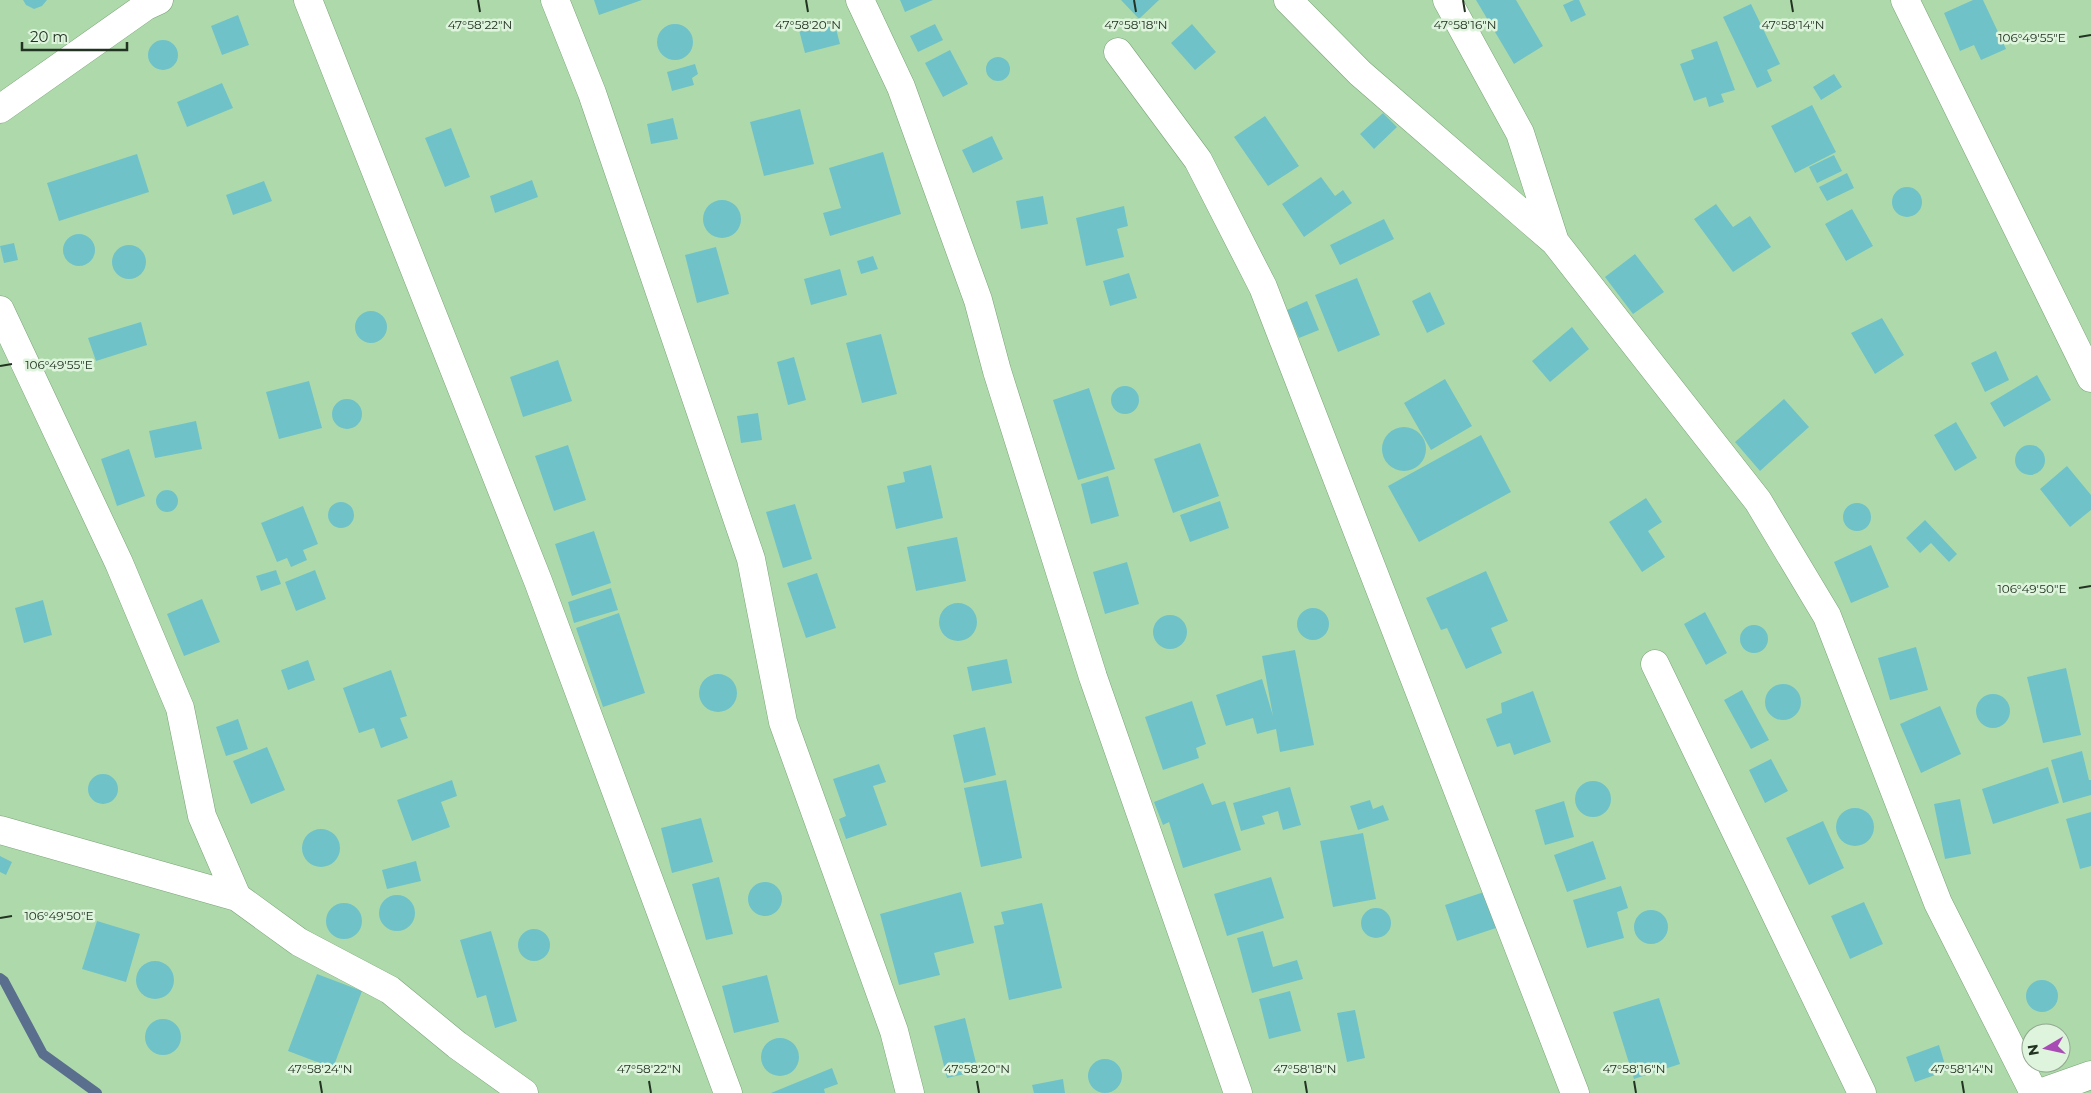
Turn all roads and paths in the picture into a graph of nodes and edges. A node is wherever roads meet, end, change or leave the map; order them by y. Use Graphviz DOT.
graph roads {
  1 [pos="159,0"];
  2 [pos="308,0"];
  3 [pos="555,0"];
  4 [pos="860,0"];
  5 [pos="1288,0"];
  6 [pos="1447,0"];
  7 [pos="1905,0"];
  8 [pos="1118,52"];
  9 [pos="0,109"];
  10 [pos="1555,242"];
  11 [pos="0,310"];
  12 [pos="2091,378"];
  13 [pos="1655,664"];
  14 [pos="0,830"];
  15 [pos="236,897"];
  16 [pos="2091,1076"];
  17 [pos="524,1093"];
  18 [pos="728,1093"];
  19 [pos="910,1093"];
  20 [pos="1238,1093"];
  21 [pos="1575,1093"];
  22 [pos="1862,1093"];
  23 [pos="2034,1093"];
  24 [pos="2040,1093"];
  1 -- 9 [label="street"];
  2 -- 18 [label="street"];
  3 -- 19 [label="street"];
  4 -- 20 [label="street"];
  5 -- 10 [label="street"];
  6 -- 10 [label="street"];
  7 -- 12 [label="street"];
  8 -- 21 [label="street"];
  10 -- 23 [label="street"];
  11 -- 15 [label="street"];
  13 -- 22 [label="street"];
  14 -- 15 [label="street"];
  15 -- 17 [label="street"];
  16 -- 24 [label="street"];
}
